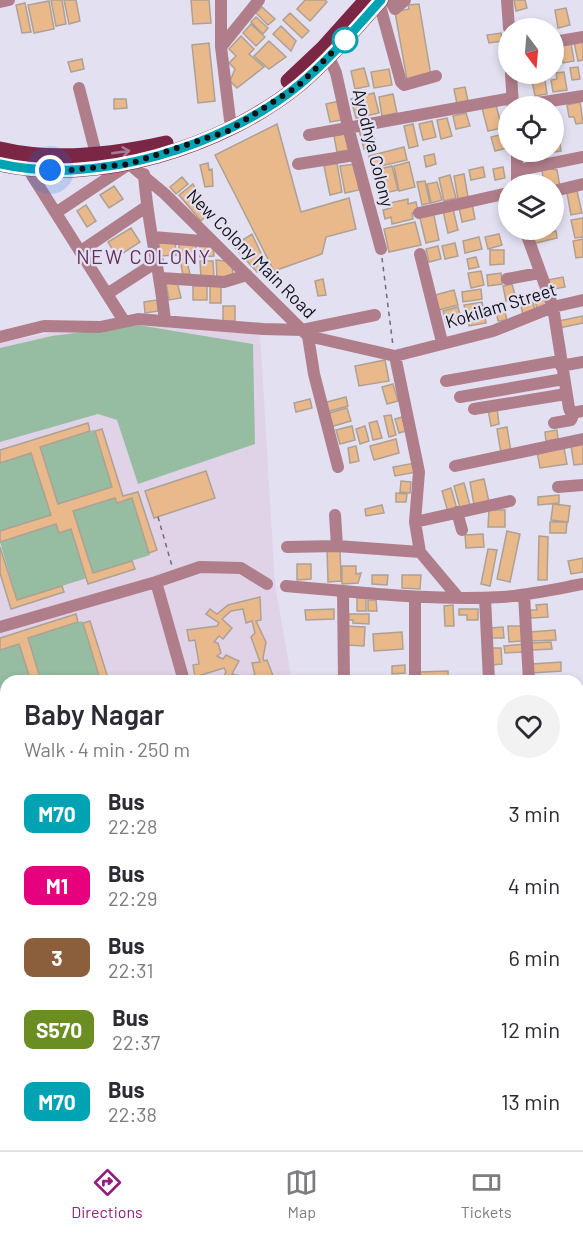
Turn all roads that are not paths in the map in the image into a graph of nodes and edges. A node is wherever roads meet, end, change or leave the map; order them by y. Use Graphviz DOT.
graph roads {
  1 [pos="9,0"];
  2 [pos="221,0"];
  3 [pos="259,0"];
  4 [pos="507,0"];
  5 [pos="0,2"];
  6 [pos="386,2"];
  7 [pos="508,18"];
  8 [pos="583,37"];
  9 [pos="564,40"];
  10 [pos="221,47"];
  11 [pos="325,53"];
  12 [pos="436,76"];
  13 [pos="79,88"];
  14 [pos="583,96"];
  15 [pos="564,98"];
  16 [pos="498,106"];
  17 [pos="230,120"];
  18 [pos="348,127"];
  19 [pos="309,135"];
  20 [pos="0,149"];
  21 [pos="96,154"];
  22 [pos="355,155"];
  23 [pos="583,157"];
  24 [pos="0,164"];
  25 [pos="129,164"];
  26 [pos="298,164"];
  27 [pos="28,169"];
  28 [pos="144,174"];
  29 [pos="530,174"];
  30 [pos="583,184"];
  31 [pos="564,189"];
  32 [pos="498,196"];
  33 [pos="146,207"];
  34 [pos="57,212"];
  35 [pos="419,213"];
  36 [pos="153,237"];
  37 [pos="528,240"];
  38 [pos="213,242"];
  39 [pos="381,249"];
  40 [pos="81,251"];
  41 [pos="420,254"];
  42 [pos="158,261"];
  43 [pos="539,273"];
  44 [pos="247,275"];
  45 [pos="161,278"];
  46 [pos="507,279"];
  47 [pos="107,294"];
  48 [pos="583,300"];
  49 [pos="553,308"];
  50 [pos="375,315"];
  51 [pos="124,321"];
  52 [pos="165,321"];
  53 [pos="305,333"];
  54 [pos="0,337"];
  55 [pos="442,342"];
  56 [pos="395,356"];
  57 [pos="583,362"];
  58 [pos="561,363"];
  59 [pos="564,380"];
  60 [pos="446,381"];
  61 [pos="566,394"];
  62 [pos="460,397"];
  63 [pos="474,409"];
  64 [pos="578,412"];
  65 [pos="554,423"];
  66 [pos="583,439"];
  67 [pos="455,466"];
  68 [pos="338,467"];
  69 [pos="583,485"];
  70 [pos="558,487"];
  71 [pos="510,501"];
  72 [pos="457,512"];
  73 [pos="335,515"];
  74 [pos="415,522"];
  75 [pos="462,530"];
  76 [pos="337,546"];
  77 [pos="287,547"];
  78 [pos="420,552"];
  79 [pos="156,582"];
  80 [pos="267,584"];
  81 [pos="583,584"];
  82 [pos="286,586"];
  83 [pos="343,591"];
  84 [pos="524,595"];
  85 [pos="457,596"];
  86 [pos="415,597"];
  87 [pos="485,598"];
  88 [pos="0,627"];
  89 [pos="182,675"];
  90 [pos="344,675"];
  91 [pos="416,675"];
  92 [pos="489,675"];
  93 [pos="529,675"];
  1 -- 5 [label="street"];
  2 -- 10 [label="street"];
  3 -- 10 [label="street"];
  4 -- 7 [label="street"];
  6 -- 11 [label="main road"];
  6 -- 12 [label="street"];
  8 -- 9 [label="street"];
  10 -- 17 [label="street"];
  11 -- 17 [label="main road"];
  11 -- 18 [label="street, Ayodhya Colony"];
  11 -- 25 [label="main road"];
  13 -- 21 [label="street"];
  14 -- 15 [label="street"];
  16 -- 18 [label="street"];
  21 -- 17 [label="main road, one-way"];
  18 -- 19 [label="street"];
  18 -- 22 [label="street, Ayodhya Colony"];
  20 -- 21 [label="main road"];
  22 -- 26 [label="street"];
  22 -- 39 [label="street, Ayodhya Colony"];
  23 -- 29 [label="street"];
  24 -- 27 [label="main road"];
  25 -- 27 [label="main road"];
  25 -- 28 [label="street, New Colony Main Road"];
  25 -- 34 [label="street"];
  27 -- 34 [label="street"];
  28 -- 33 [label="street"];
  28 -- 38 [label="street, New Colony Main Road"];
  30 -- 31 [label="street"];
  32 -- 35 [label="street"];
  33 -- 36 [label="street"];
  33 -- 40 [label="street"];
  34 -- 40 [label="street"];
  36 -- 38 [label="street"];
  36 -- 42 [label="street"];
  37 -- 43 [label="street"];
  38 -- 44 [label="street, New Colony Main Road"];
  40 -- 47 [label="street"];
  41 -- 55 [label="street"];
  42 -- 45 [label="street"];
  42 -- 47 [label="street"];
  43 -- 46 [label="street"];
  43 -- 49 [label="street"];
  44 -- 45 [label="street"];
  44 -- 53 [label="street, New Colony Main Road"];
  45 -- 52 [label="street"];
  47 -- 51 [label="street"];
  48 -- 49 [label="street, Kokilam Street"];
  49 -- 55 [label="street, Kokilam Street"];
  49 -- 58 [label="street"];
  50 -- 53 [label="street"];
  51 -- 52 [label="street"];
  51 -- 54 [label="street"];
  52 -- 53 [label="street"];
  53 -- 56 [label="street, New Colony Main Road"];
  53 -- 68 [label="street"];
  55 -- 56 [label="street, Kokilam Street"];
  56 -- 74 [label="street"];
  57 -- 58 [label="street"];
  58 -- 59 [label="street"];
  58 -- 60 [label="street"];
  59 -- 61 [label="street"];
  59 -- 62 [label="street"];
  61 -- 63 [label="street"];
  61 -- 64 [label="street"];
  64 -- 65 [label="street"];
  66 -- 67 [label="street"];
  69 -- 70 [label="street"];
  71 -- 72 [label="street"];
  72 -- 74 [label="street"];
  72 -- 75 [label="street"];
  73 -- 76 [label="street"];
  74 -- 78 [label="street"];
  76 -- 77 [label="street"];
  76 -- 78 [label="street"];
  78 -- 85 [label="street"];
  79 -- 80 [label="street"];
  79 -- 88 [label="street"];
  79 -- 89 [label="street"];
  81 -- 84 [label="street"];
  82 -- 83 [label="street"];
  83 -- 86 [label="street"];
  83 -- 90 [label="street"];
  84 -- 87 [label="street"];
  84 -- 93 [label="street"];
  85 -- 86 [label="street"];
  85 -- 87 [label="street"];
  86 -- 91 [label="street"];
  87 -- 92 [label="street"];
}
